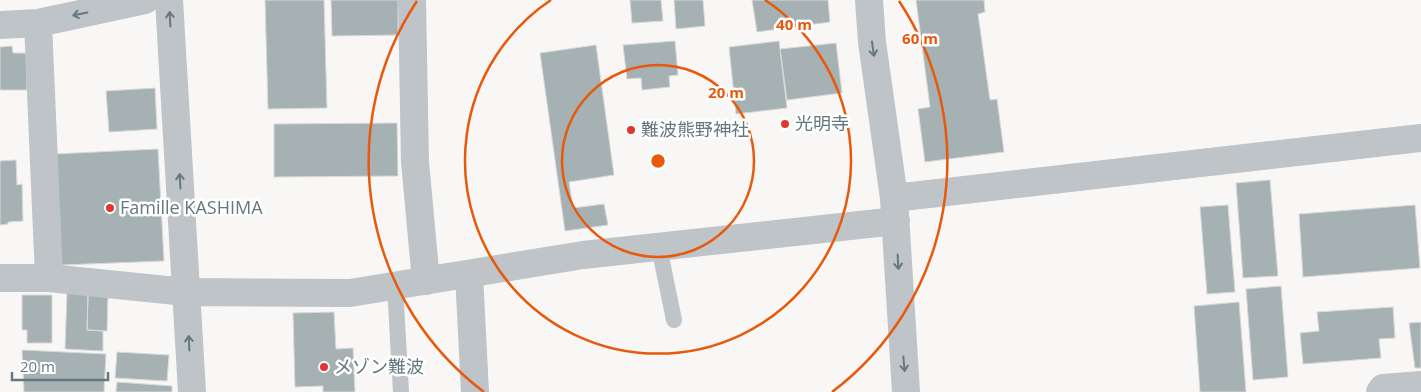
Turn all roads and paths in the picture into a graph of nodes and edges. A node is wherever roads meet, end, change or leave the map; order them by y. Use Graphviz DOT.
graph roads {
  1 [pos="145,0"];
  2 [pos="169,0"];
  3 [pos="412,0"];
  4 [pos="869,0"];
  5 [pos="38,23"];
  6 [pos="0,25"];
  7 [pos="1421,138"];
  8 [pos="895,209"];
  9 [pos="659,247"];
  10 [pos="469,274"];
  11 [pos="0,278"];
  12 [pos="49,278"];
  13 [pos="426,281"];
  14 [pos="395,286"];
  15 [pos="186,292"];
  16 [pos="674,320"];
  17 [pos="1421,385"];
  18 [pos="192,392"];
  19 [pos="402,392"];
  20 [pos="476,392"];
  21 [pos="906,392"];
  22 [pos="1380,392"];
  1 -- 5 [label="street, one-way"];
  15 -- 2 [label="street, one-way"];
  3 -- 13 [label="street"];
  4 -- 8 [label="street, one-way"];
  5 -- 6 [label="street"];
  5 -- 12 [label="street"];
  7 -- 8 [label="street"];
  8 -- 9 [label="street"];
  8 -- 21 [label="street, one-way"];
  9 -- 10 [label="street"];
  9 -- 16 [label="lane"];
  10 -- 13 [label="street"];
  10 -- 20 [label="street"];
  11 -- 12 [label="street"];
  12 -- 15 [label="street"];
  13 -- 14 [label="street"];
  14 -- 15 [label="street"];
  14 -- 19 [label="lane"];
  18 -- 15 [label="street, one-way"];
  17 -- 22 [label="street"];
}
